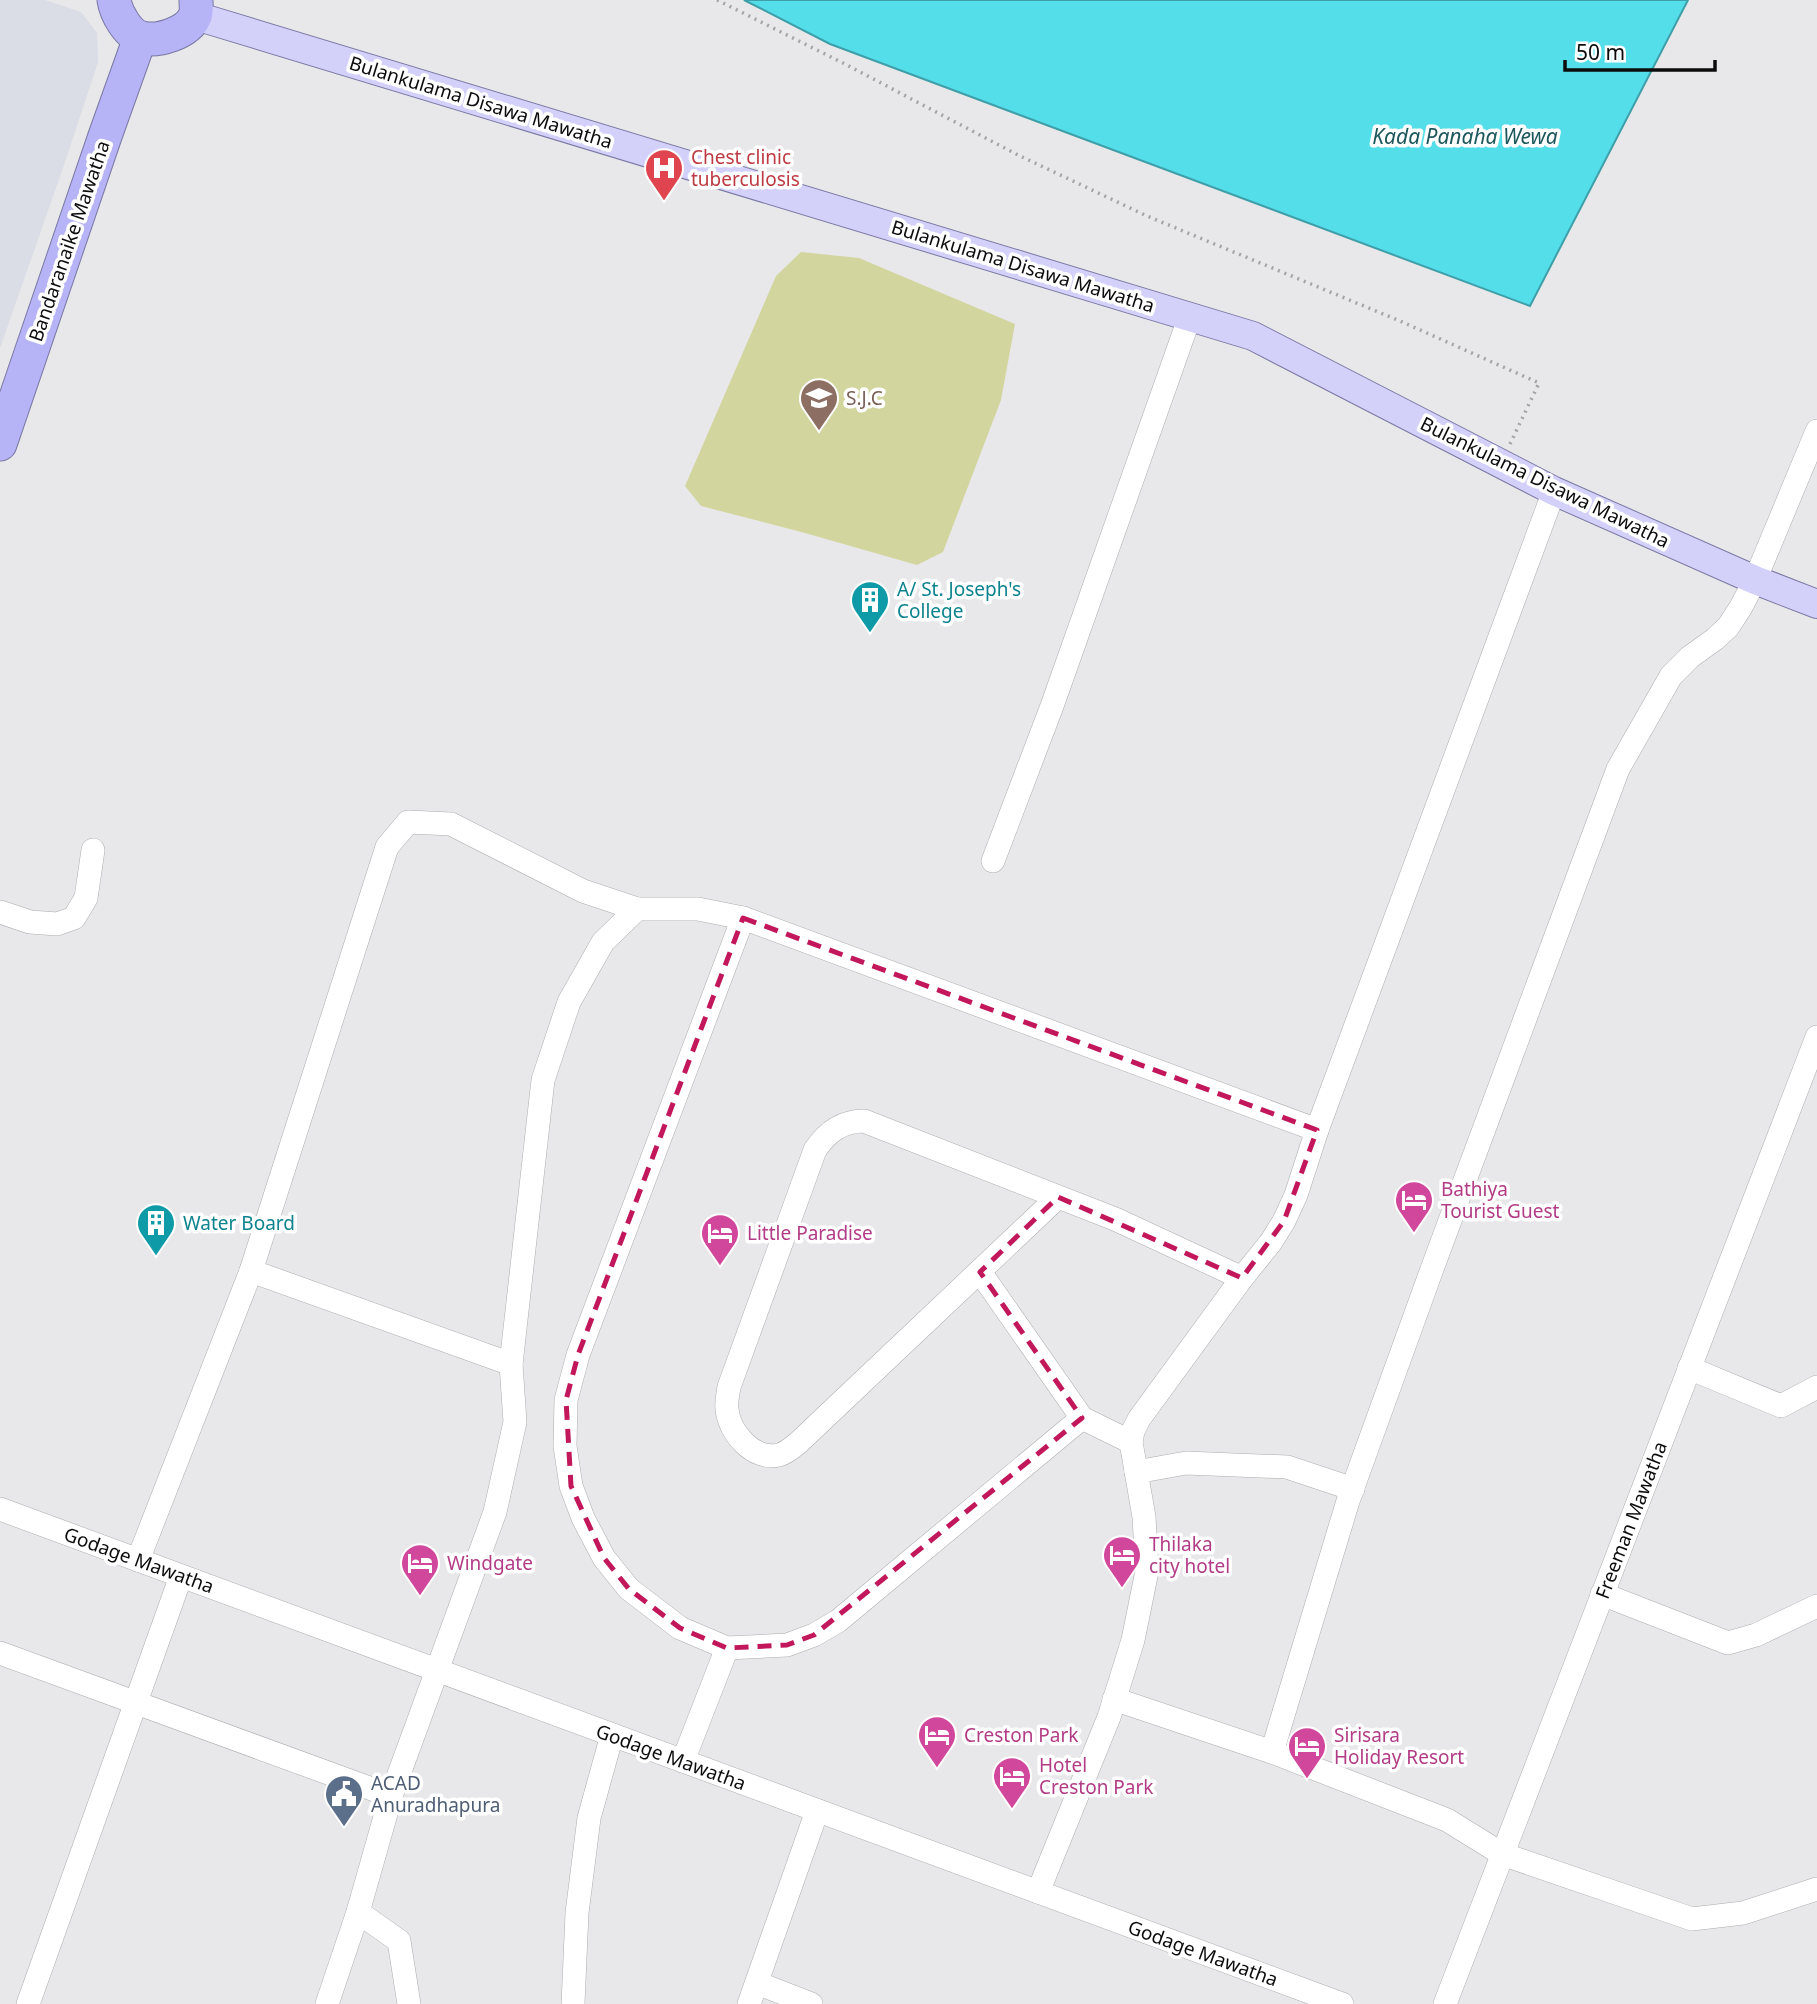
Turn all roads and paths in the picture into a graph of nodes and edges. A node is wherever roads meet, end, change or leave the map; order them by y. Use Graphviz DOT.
graph roads {
  1 [pos="114,0"];
  2 [pos="717,0"];
  3 [pos="196,8"];
  4 [pos="140,38"];
  5 [pos="1191,316"];
  6 [pos="9,387"];
  7 [pos="1817,431"];
  8 [pos="0,444"];
  9 [pos="1502,464"];
  10 [pos="1554,491"];
  11 [pos="1755,580"];
  12 [pos="1817,604"];
  13 [pos="93,850"];
  14 [pos="993,862"];
  15 [pos="637,909"];
  16 [pos="0,912"];
  17 [pos="743,918"];
  18 [pos="1817,1037"];
  19 [pos="1317,1130"];
  20 [pos="1058,1197"];
  21 [pos="251,1270"];
  22 [pos="980,1272"];
  23 [pos="1242,1278"];
  24 [pos="511,1364"];
  25 [pos="1689,1368"];
  26 [pos="1817,1387"];
  27 [pos="1082,1418"];
  28 [pos="1131,1442"];
  29 [pos="1136,1472"];
  30 [pos="1353,1489"];
  31 [pos="0,1509"];
  32 [pos="138,1560"];
  33 [pos="181,1576"];
  34 [pos="1602,1594"];
  35 [pos="1817,1606"];
  36 [pos="727,1648"];
  37 [pos="0,1653"];
  38 [pos="436,1670"];
  39 [pos="1114,1699"];
  40 [pos="137,1702"];
  41 [pos="612,1735"];
  42 [pos="1272,1752"];
  43 [pos="683,1761"];
  44 [pos="391,1796"];
  45 [pos="817,1811"];
  46 [pos="1502,1854"];
  47 [pos="1817,1889"];
  48 [pos="1038,1892"];
  49 [pos="358,1912"];
  50 [pos="753,1993"];
  51 [pos="1332,2002"];
  52 [pos="28,2004"];
  53 [pos="327,2004"];
  54 [pos="409,2004"];
  55 [pos="573,2004"];
  56 [pos="811,2004"];
  57 [pos="1445,2004"];
  1 -- 4 [label="highway"];
  2 -- 9 [label="path"];
  3 -- 4 [label="highway"];
  3 -- 5 [label="main road, Bulankulama Disawa Mawatha"];
  4 -- 6 [label="highway, Bandaranaike Mawatha"];
  5 -- 9 [label="main road, Bulankulama Disawa Mawatha"];
  5 -- 14 [label="street"];
  6 -- 8 [label="highway, Bandaranaike Mawatha"];
  7 -- 11 [label="street"];
  9 -- 10 [label="main road, Bulankulama Disawa Mawatha"];
  10 -- 11 [label="main road, Bulankulama Disawa Mawatha"];
  10 -- 19 [label="street"];
  11 -- 12 [label="main road, Bulankulama Disawa Mawatha"];
  11 -- 30 [label="street"];
  13 -- 16 [label="street"];
  15 -- 17 [label="street"];
  15 -- 21 [label="street"];
  15 -- 24 [label="street"];
  17 -- 19 [label="street"];
  17 -- 36 [label="street"];
  18 -- 25 [label="street, Freeman Mawatha"];
  19 -- 23 [label="street"];
  20 -- 22 [label="street"];
  20 -- 22 [label="street"];
  20 -- 23 [label="street"];
  21 -- 24 [label="street"];
  21 -- 32 [label="street"];
  22 -- 27 [label="street"];
  23 -- 28 [label="street"];
  24 -- 38 [label="street"];
  25 -- 26 [label="street"];
  25 -- 34 [label="street, Freeman Mawatha"];
  27 -- 28 [label="street"];
  27 -- 36 [label="street"];
  28 -- 29 [label="street"];
  29 -- 30 [label="street"];
  29 -- 39 [label="street"];
  30 -- 42 [label="street"];
  31 -- 32 [label="street, Godage Mawatha"];
  32 -- 33 [label="street, Godage Mawatha"];
  33 -- 38 [label="street, Godage Mawatha"];
  33 -- 40 [label="street"];
  34 -- 35 [label="street"];
  34 -- 46 [label="street, Freeman Mawatha"];
  36 -- 43 [label="street"];
  37 -- 40 [label="street"];
  38 -- 41 [label="street, Godage Mawatha"];
  38 -- 44 [label="street"];
  39 -- 42 [label="street"];
  39 -- 48 [label="street"];
  40 -- 44 [label="street"];
  40 -- 52 [label="street"];
  41 -- 43 [label="street, Godage Mawatha"];
  41 -- 55 [label="street"];
  42 -- 46 [label="street"];
  43 -- 45 [label="street, Godage Mawatha"];
  44 -- 49 [label="street"];
  45 -- 48 [label="street, Godage Mawatha"];
  45 -- 50 [label="street"];
  46 -- 47 [label="street"];
  46 -- 57 [label="street, Freeman Mawatha"];
  48 -- 51 [label="street, Godage Mawatha"];
  49 -- 53 [label="street"];
  49 -- 54 [label="street"];
  50 -- 56 [label="street"];
}
